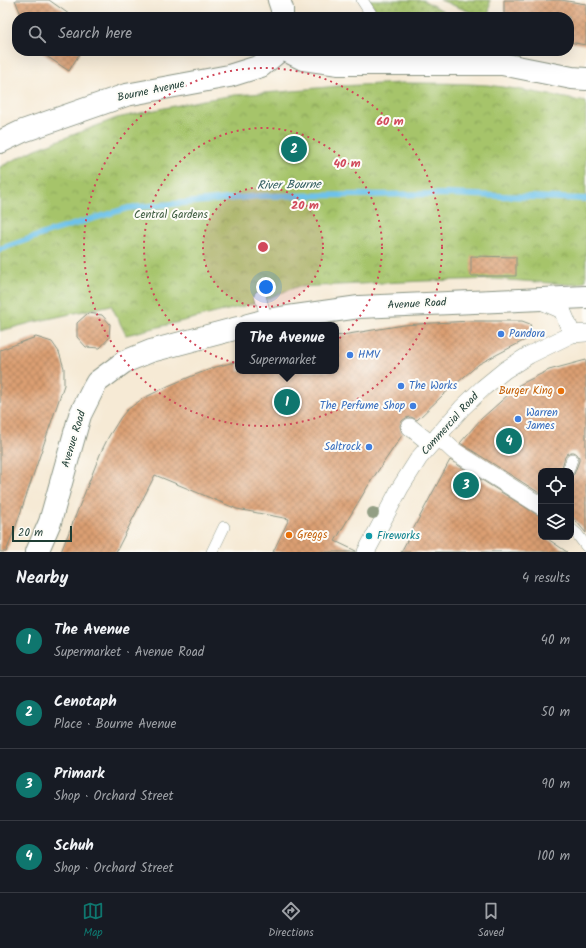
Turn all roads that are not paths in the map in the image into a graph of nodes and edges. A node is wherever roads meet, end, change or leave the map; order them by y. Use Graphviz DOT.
graph roads {
  1 [pos="279,0"];
  2 [pos="362,0"];
  3 [pos="282,12"];
  4 [pos="370,12"];
  5 [pos="274,56"];
  6 [pos="297,56"];
  7 [pos="492,58"];
  8 [pos="586,79"];
  9 [pos="0,142"];
  10 [pos="260,296"];
  11 [pos="586,297"];
  12 [pos="537,299"];
  13 [pos="258,322"];
  14 [pos="264,322"];
  15 [pos="235,329"];
  16 [pos="579,334"];
  17 [pos="410,427"];
  18 [pos="435,440"];
  19 [pos="572,459"];
  20 [pos="569,468"];
  21 [pos="538,504"];
  22 [pos="224,527"];
  23 [pos="574,532"];
  24 [pos="586,546"];
  25 [pos="37,552"];
  26 [pos="212,552"];
  27 [pos="366,552"];
  1 -- 3 [label="street"];
  2 -- 4 [label="lane"];
  5 -- 9 [label="street, Bourne Avenue"];
  6 -- 7 [label="street"];
  7 -- 8 [label="street"];
  10 -- 13 [label="lane"];
  11 -- 12 [label="street, Avenue Road"];
  12 -- 14 [label="street, Avenue Road"];
  12 -- 16 [label="street, Commercial Road"];
  15 -- 25 [label="street, Avenue Road"];
  16 -- 18 [label="street, Commercial Road"];
  17 -- 18 [label="street"];
  18 -- 21 [label="street"];
  18 -- 27 [label="street, Commercial Road"];
  19 -- 20 [label="lane"];
  22 -- 26 [label="lane"];
  23 -- 24 [label="lane"];
}
